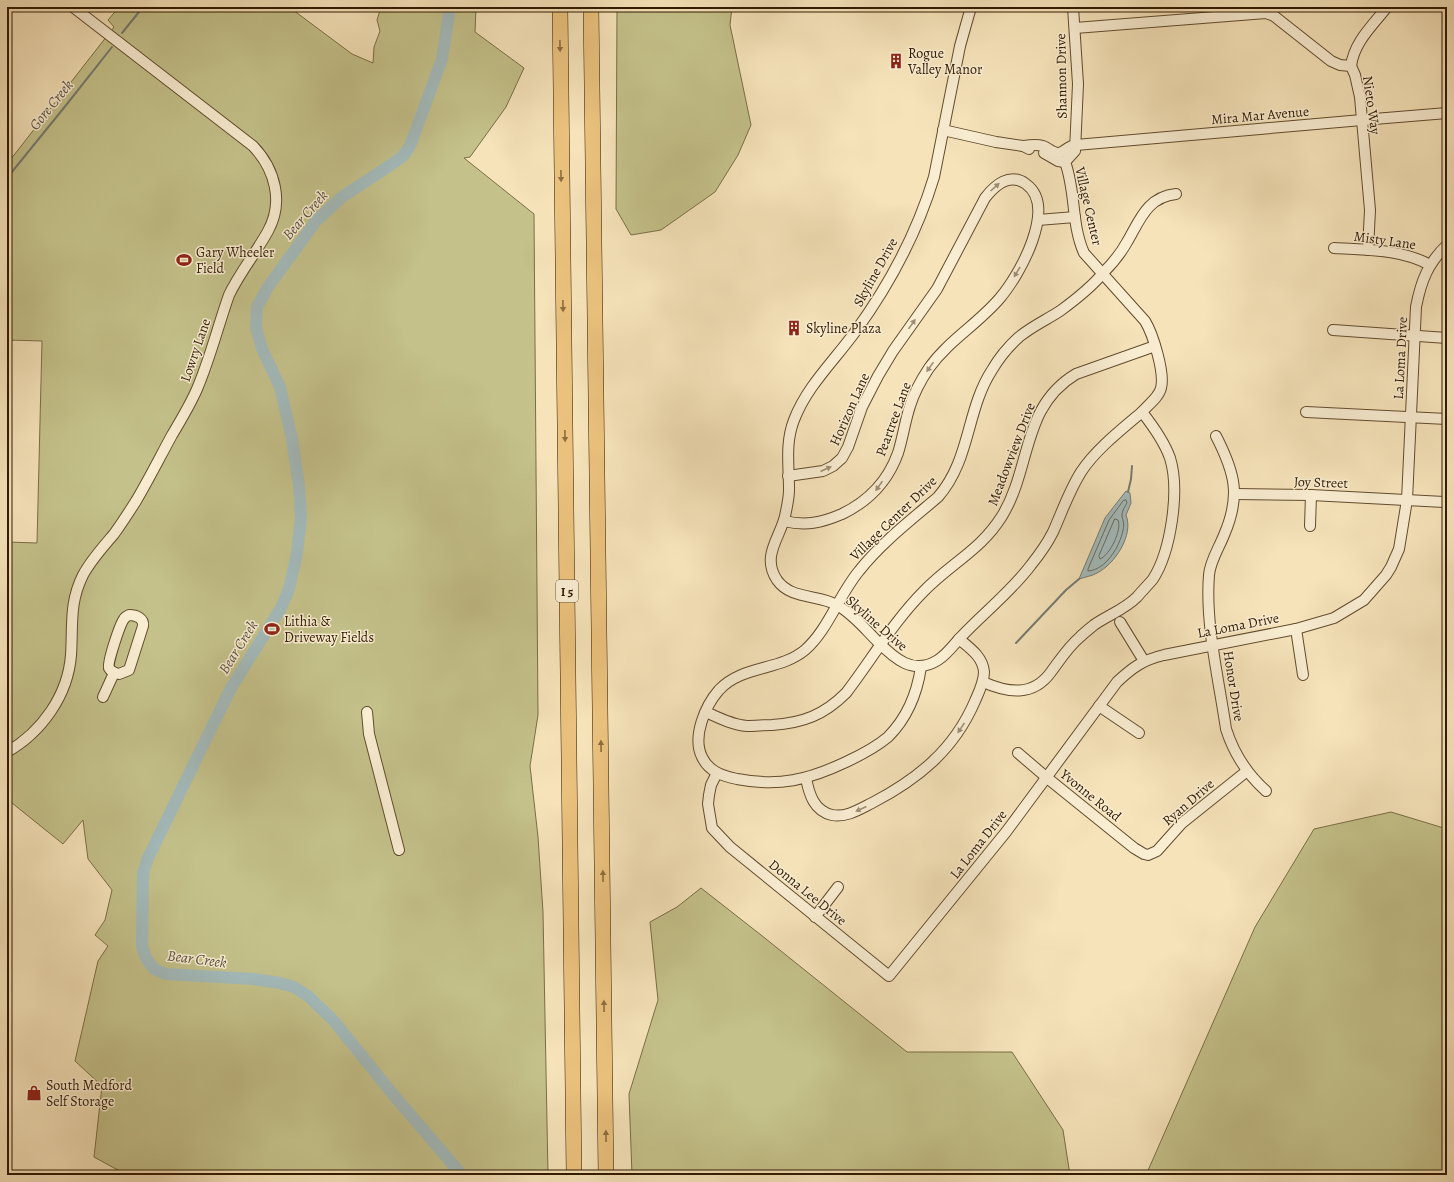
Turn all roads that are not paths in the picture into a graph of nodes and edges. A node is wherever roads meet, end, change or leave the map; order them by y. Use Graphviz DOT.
graph roads {
  1 [pos="73,7"];
  2 [pos="560,7"];
  3 [pos="591,7"];
  4 [pos="971,7"];
  5 [pos="1073,7"];
  6 [pos="1387,7"];
  7 [pos="1268,10"];
  8 [pos="1075,28"];
  9 [pos="1351,66"];
  10 [pos="1447,113"];
  11 [pos="1362,120"];
  12 [pos="943,130"];
  13 [pos="1076,145"];
  14 [pos="1023,146"];
  15 [pos="1065,162"];
  16 [pos="1176,194"];
  17 [pos="1075,217"];
  18 [pos="973,219"];
  19 [pos="1038,220"];
  20 [pos="1447,244"];
  21 [pos="1334,248"];
  22 [pos="1368,250"];
  23 [pos="1430,265"];
  24 [pos="1103,274"];
  25 [pos="1333,330"];
  26 [pos="1415,336"];
  27 [pos="1447,338"];
  28 [pos="1155,346"];
  29 [pos="1142,412"];
  30 [pos="1306,412"];
  31 [pos="1411,417"];
  32 [pos="1447,420"];
  33 [pos="1216,436"];
  34 [pos="788,476"];
  35 [pos="1234,494"];
  36 [pos="1311,495"];
  37 [pos="1407,500"];
  38 [pos="1444,502"];
  39 [pos="784,521"];
  40 [pos="1310,526"];
  41 [pos="836,605"];
  42 [pos="1120,622"];
  43 [pos="1296,629"];
  44 [pos="959,639"];
  45 [pos="1213,644"];
  46 [pos="881,645"];
  47 [pos="1144,661"];
  48 [pos="921,667"];
  49 [pos="114,673"];
  50 [pos="1303,675"];
  51 [pos="983,682"];
  52 [pos="103,697"];
  53 [pos="1098,706"];
  54 [pos="367,712"];
  55 [pos="706,712"];
  56 [pos="1139,733"];
  57 [pos="7,752"];
  58 [pos="1018,753"];
  59 [pos="1247,771"];
  60 [pos="717,773"];
  61 [pos="1046,777"];
  62 [pos="806,778"];
  63 [pos="1266,792"];
  64 [pos="399,850"];
  65 [pos="1148,855"];
  66 [pos="838,887"];
  67 [pos="815,916"];
  68 [pos="888,976"];
  69 [pos="574,1175"];
  70 [pos="606,1175"];
  1 -- 57 [label="street, Lowry Lane"];
  2 -- 69 [label="highway, I 5, one-way"];
  70 -- 3 [label="highway, I 5, one-way"];
  4 -- 12 [label="street, Skyline Drive"];
  5 -- 8 [label="street, Shannon Drive"];
  6 -- 9 [label="street"];
  7 -- 8 [label="street, Nieto Way"];
  7 -- 9 [label="street, Nieto Way"];
  8 -- 13 [label="street, Shannon Drive"];
  9 -- 11 [label="street, Nieto Way"];
  10 -- 11 [label="street, Mira Mar Avenue"];
  11 -- 13 [label="street, Mira Mar Avenue"];
  11 -- 22 [label="street, Nieto Way"];
  12 -- 14 [label="street, Mira Mar Avenue"];
  12 -- 34 [label="street, Skyline Drive"];
  13 -- 14 [label="street, Mira Mar Avenue"];
  13 -- 15 [label="street"];
  14 -- 15 [label="street, Mira Mar Avenue"];
  15 -- 17 [label="street, Village Center"];
  16 -- 24 [label="street, Village Center Drive"];
  17 -- 19 [label="street"];
  17 -- 24 [label="street, Village Center"];
  18 -- 19 [label="street, Peartree Lane, one-way"];
  34 -- 18 [label="street, Horizon Lane, one-way"];
  19 -- 39 [label="street, Peartree Lane, one-way"];
  20 -- 23 [label="street, La Loma Drive"];
  21 -- 22 [label="street, Misty Lane"];
  22 -- 23 [label="street, Misty Lane"];
  23 -- 26 [label="street, La Loma Drive"];
  24 -- 28 [label="street"];
  24 -- 41 [label="street, Village Center Drive"];
  25 -- 26 [label="street"];
  26 -- 27 [label="street"];
  26 -- 31 [label="street, La Loma Drive"];
  28 -- 29 [label="street"];
  28 -- 46 [label="street, Meadowview Drive"];
  29 -- 44 [label="street"];
  29 -- 51 [label="street"];
  30 -- 31 [label="street"];
  31 -- 32 [label="street"];
  31 -- 37 [label="street, La Loma Drive"];
  33 -- 35 [label="street, Honor Drive"];
  34 -- 39 [label="street, Skyline Drive"];
  35 -- 36 [label="street, Joy Street"];
  35 -- 45 [label="street, Honor Drive"];
  36 -- 37 [label="street, Joy Street"];
  36 -- 40 [label="street"];
  37 -- 38 [label="street, Joy Street"];
  37 -- 43 [label="street, La Loma Drive"];
  39 -- 41 [label="street, Skyline Drive"];
  41 -- 46 [label="street, Skyline Drive"];
  41 -- 55 [label="street, Village Center Drive"];
  42 -- 47 [label="street"];
  43 -- 45 [label="street, La Loma Drive"];
  43 -- 50 [label="street"];
  44 -- 48 [label="street"];
  44 -- 51 [label="street"];
  45 -- 47 [label="street, La Loma Drive"];
  45 -- 59 [label="street, Honor Drive"];
  46 -- 48 [label="street, Skyline Drive"];
  46 -- 55 [label="street, Meadowview Drive"];
  47 -- 53 [label="street, La Loma Drive"];
  48 -- 62 [label="street"];
  49 -- 49 [label="street"];
  49 -- 52 [label="street"];
  51 -- 62 [label="street, one-way"];
  53 -- 56 [label="street"];
  53 -- 61 [label="street, La Loma Drive"];
  54 -- 64 [label="street"];
  55 -- 60 [label="street, Village Center Drive"];
  58 -- 61 [label="street, Yvonne Road"];
  59 -- 63 [label="street, Honor Drive"];
  59 -- 65 [label="street, Ryan Drive"];
  60 -- 62 [label="street"];
  60 -- 67 [label="street, Donna Lee Drive"];
  61 -- 65 [label="street, Yvonne Road"];
  61 -- 68 [label="street, La Loma Drive"];
  66 -- 67 [label="street"];
  67 -- 68 [label="street, Donna Lee Drive"];
}
